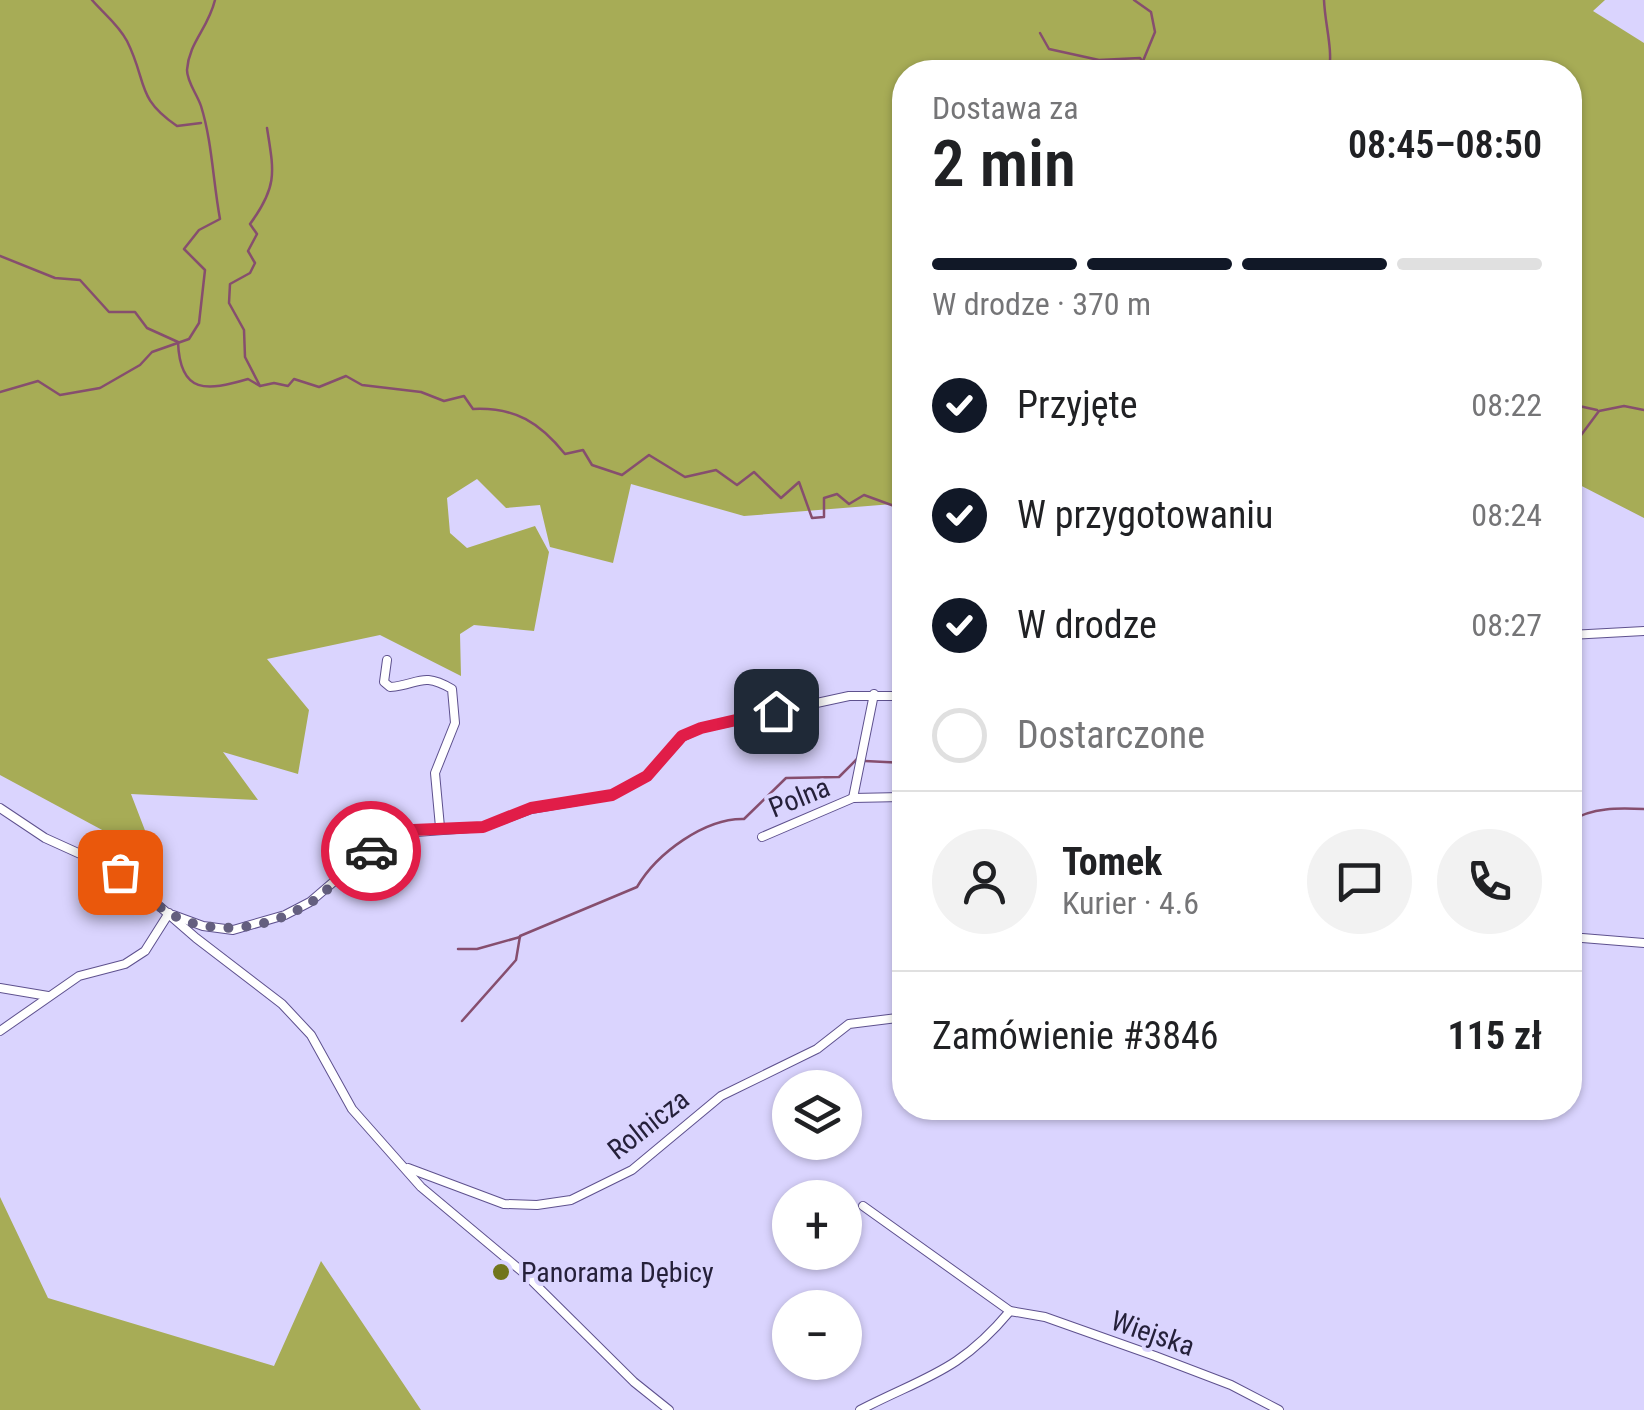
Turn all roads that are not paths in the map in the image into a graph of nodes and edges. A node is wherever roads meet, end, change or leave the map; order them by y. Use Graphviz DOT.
graph roads {
  1 [pos="1644,632"];
  2 [pos="1582,635"];
  3 [pos="387,660"];
  4 [pos="874,694"];
  5 [pos="892,695"];
  6 [pos="892,797"];
  7 [pos="853,798"];
  8 [pos="0,808"];
  9 [pos="440,827"];
  10 [pos="762,836"];
  11 [pos="169,913"];
  12 [pos="1582,938"];
  13 [pos="1644,943"];
  14 [pos="0,988"];
  15 [pos="48,996"];
  16 [pos="892,1019"];
  17 [pos="0,1031"];
  18 [pos="408,1168"];
  19 [pos="864,1206"];
  20 [pos="1010,1310"];
  21 [pos="669,1410"];
  22 [pos="860,1410"];
  23 [pos="1278,1410"];
  1 -- 2 [label="street"];
  3 -- 9 [label="street"];
  4 -- 5 [label="street"];
  4 -- 7 [label="street, Polna"];
  4 -- 9 [label="street"];
  6 -- 7 [label="street, Polna"];
  7 -- 10 [label="street, Polna"];
  8 -- 11 [label="street"];
  9 -- 11 [label="street"];
  11 -- 15 [label="street"];
  11 -- 18 [label="street"];
  12 -- 13 [label="street"];
  14 -- 15 [label="street"];
  15 -- 17 [label="street"];
  16 -- 18 [label="street, Rolnicza"];
  18 -- 21 [label="street"];
  19 -- 20 [label="street, Wiejska"];
  20 -- 22 [label="street"];
  20 -- 23 [label="street, Wiejska"];
}
